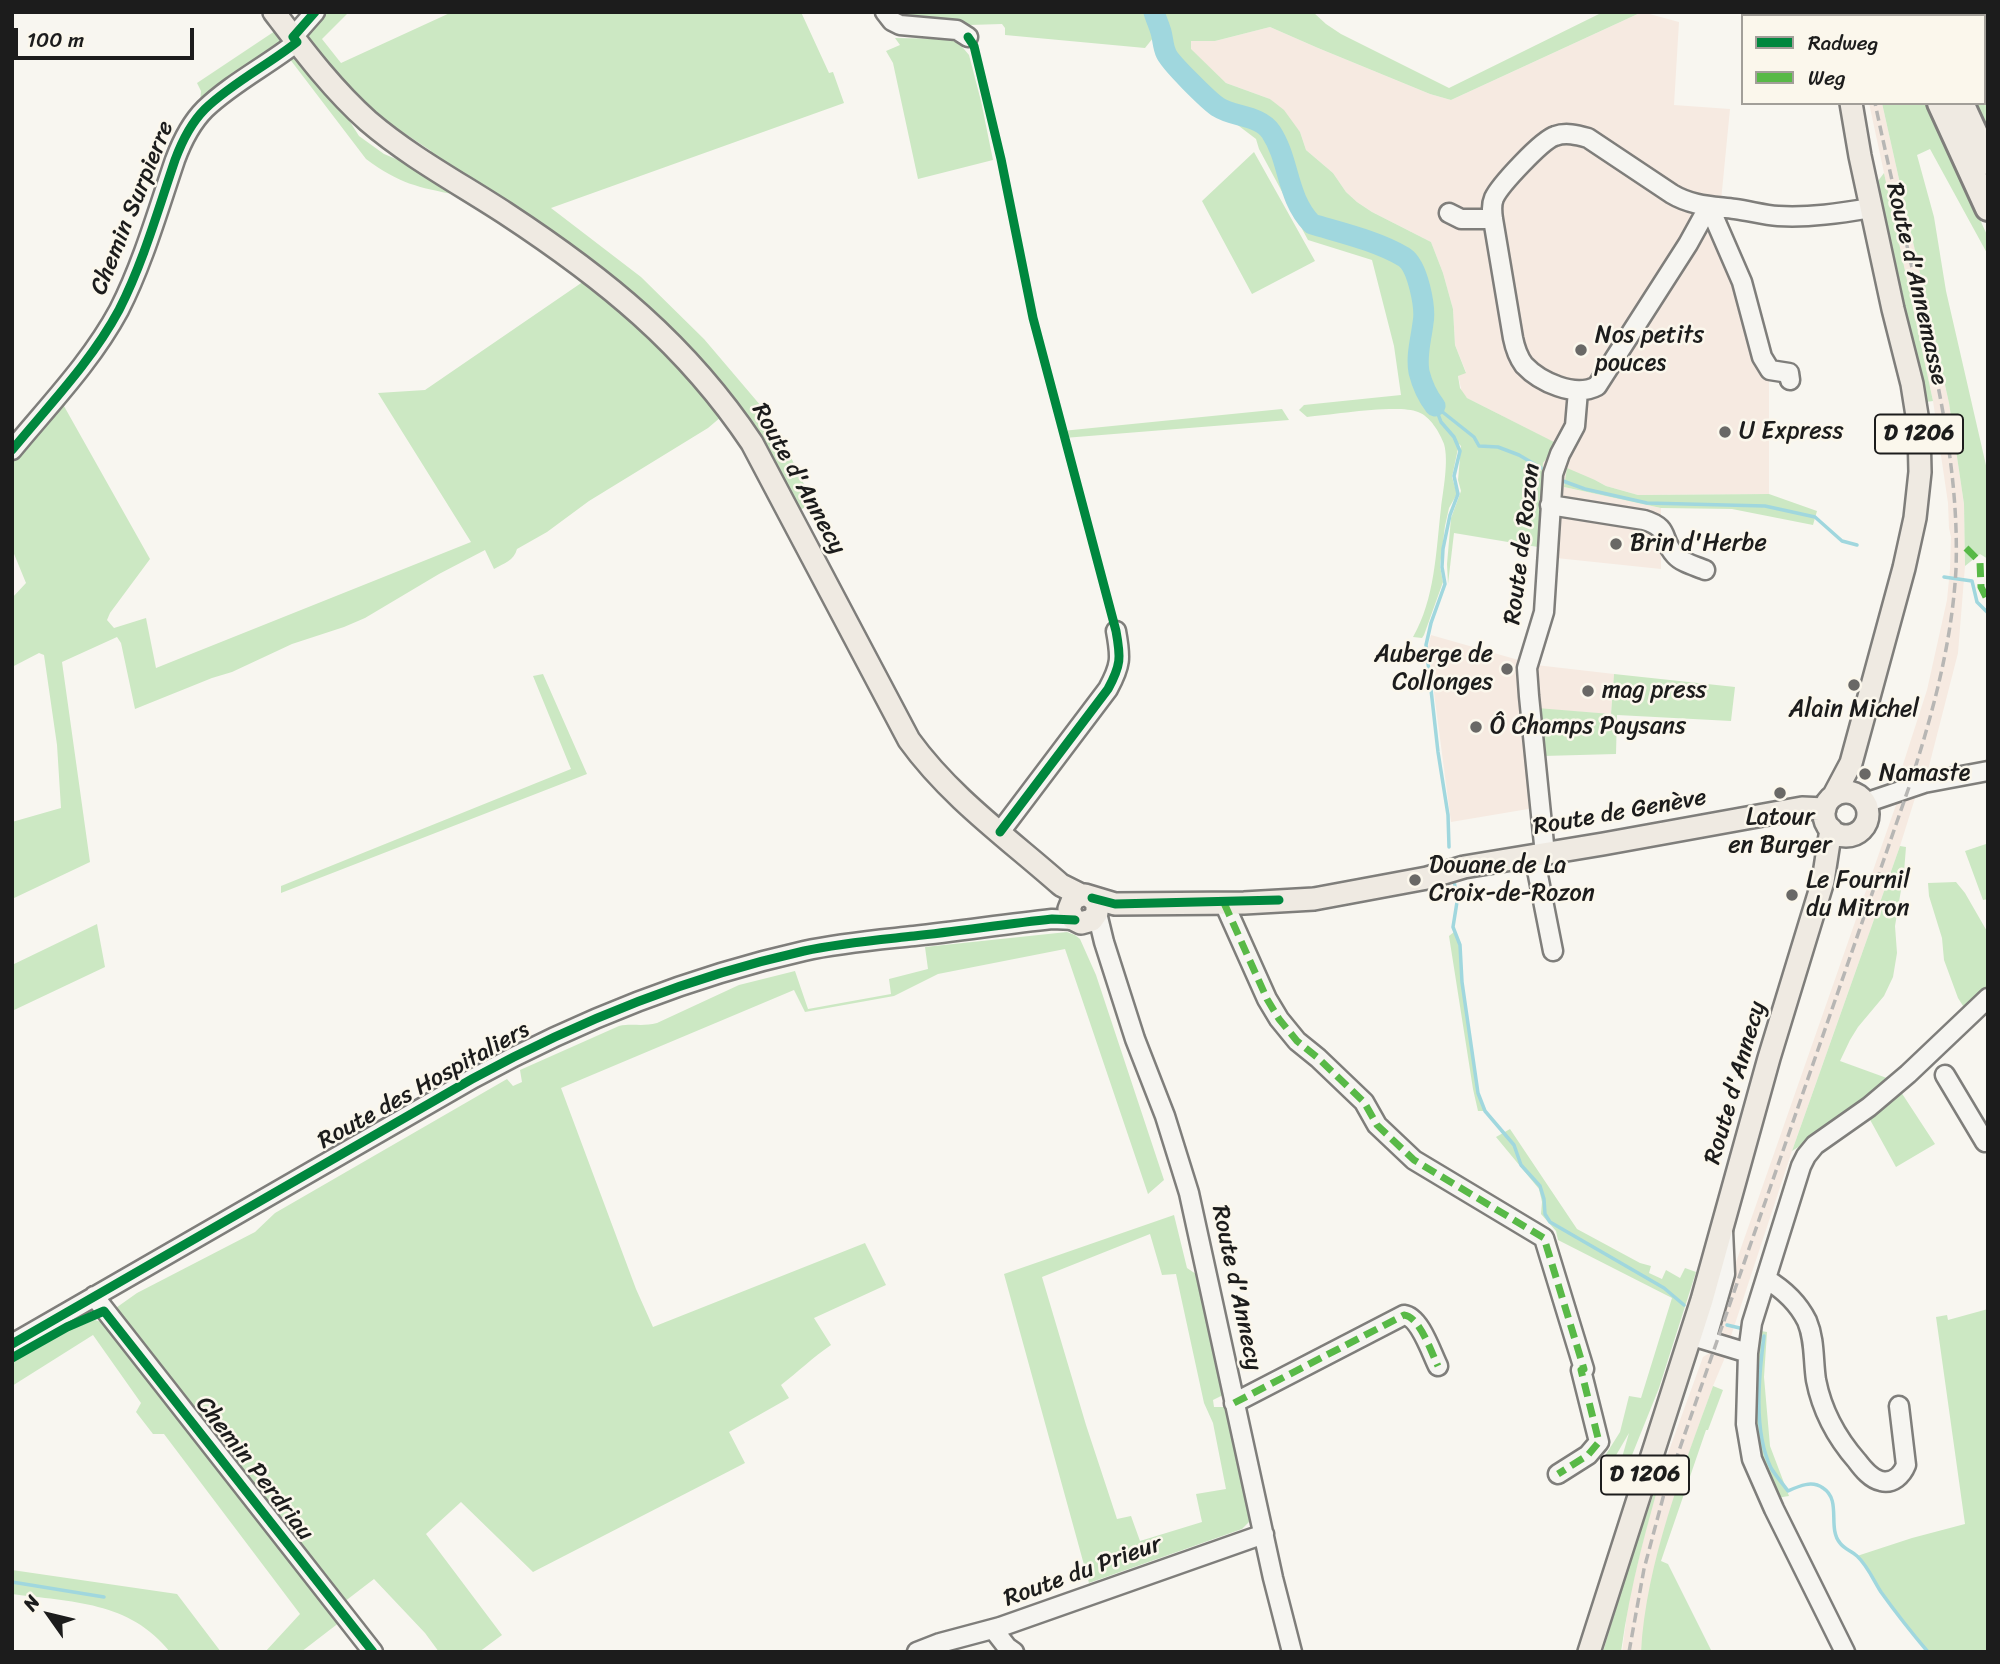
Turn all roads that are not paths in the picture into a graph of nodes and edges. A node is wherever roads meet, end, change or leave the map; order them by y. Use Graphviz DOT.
graph roads {
  1 [pos="274,12"];
  2 [pos="315,12"];
  3 [pos="885,12"];
  4 [pos="968,37"];
  5 [pos="295,39"];
  6 [pos="1851,105"];
  7 [pos="1941,105"];
  8 [pos="1962,105"];
  9 [pos="1988,162"];
  10 [pos="1709,206"];
  11 [pos="1871,208"];
  12 [pos="1988,208"];
  13 [pos="1448,213"];
  14 [pos="1493,219"];
  15 [pos="1790,380"];
  16 [pos="1578,391"];
  17 [pos="12,450"];
  18 [pos="1550,505"];
  19 [pos="1705,570"];
  20 [pos="1116,631"];
  21 [pos="1988,771"];
  22 [pos="1843,811"];
  23 [pos="1000,832"];
  24 [pos="1539,854"];
  25 [pos="1224,902"];
  26 [pos="1081,907"];
  27 [pos="1553,951"];
  28 [pos="1988,998"];
  29 [pos="1945,1075"];
  30 [pos="1987,1142"];
  31 [pos="1723,1227"];
  32 [pos="1766,1279"];
  33 [pos="94,1296"];
  34 [pos="1699,1338"];
  35 [pos="12,1343"];
  36 [pos="1748,1353"];
  37 [pos="1438,1366"];
  38 [pos="1234,1403"];
  39 [pos="1899,1406"];
  40 [pos="1558,1474"];
  41 [pos="1264,1534"];
  42 [pos="993,1629"];
  43 [pos="373,1652"];
  44 [pos="917,1652"];
  45 [pos="1014,1652"];
  46 [pos="1292,1652"];
  47 [pos="1589,1652"];
  48 [pos="1845,1652"];
  1 -- 5 [label="main road, Route d'Annecy"];
  2 -- 5 [label="street, Chemin Surpierre"];
  3 -- 4 [label="street"];
  5 -- 17 [label="street, Chemin Surpierre"];
  5 -- 23 [label="main road, Route d'Annecy"];
  6 -- 11 [label="main road, Route d'Annemasse / D 1206"];
  7 -- 12 [label="highway"];
  8 -- 9 [label="highway"];
  10 -- 11 [label="street"];
  10 -- 14 [label="street"];
  10 -- 15 [label="street"];
  10 -- 16 [label="street"];
  11 -- 22 [label="main road, Route d'Annemasse / D 1206"];
  13 -- 14 [label="street"];
  14 -- 16 [label="street"];
  16 -- 18 [label="street, Route de Rozon"];
  18 -- 19 [label="street"];
  18 -- 24 [label="street, Route de Rozon"];
  20 -- 23 [label="street"];
  21 -- 22 [label="street, Route de Genève"];
  22 -- 24 [label="main road, Route de Genève"];
  22 -- 31 [label="main road, Route d'Annecy / D 1206"];
  23 -- 26 [label="main road, Route d'Annecy"];
  24 -- 25 [label="main road, Route de Genève"];
  24 -- 27 [label="street, Route de Rozon"];
  25 -- 26 [label="main road, Route de Genève"];
  25 -- 40 [label="street"];
  26 -- 33 [label="street, Route des Hospitaliers"];
  26 -- 38 [label="street, Route d'Annecy"];
  28 -- 32 [label="street"];
  29 -- 30 [label="street"];
  31 -- 34 [label="main road, Route d'Annecy / D 1206"];
  31 -- 34 [label="street"];
  32 -- 36 [label="street"];
  32 -- 39 [label="street"];
  33 -- 35 [label="street, Route des Hospitaliers"];
  33 -- 43 [label="street, Chemin Perdriau"];
  34 -- 36 [label="street"];
  34 -- 47 [label="main road, D 1206"];
  36 -- 48 [label="street"];
  37 -- 38 [label="street"];
  38 -- 41 [label="street, Route d'Annecy"];
  41 -- 42 [label="street, Route du Prieur"];
  41 -- 46 [label="street, Route d'Annecy"];
  42 -- 44 [label="street, Route du Prieur"];
  42 -- 45 [label="street"];
}
